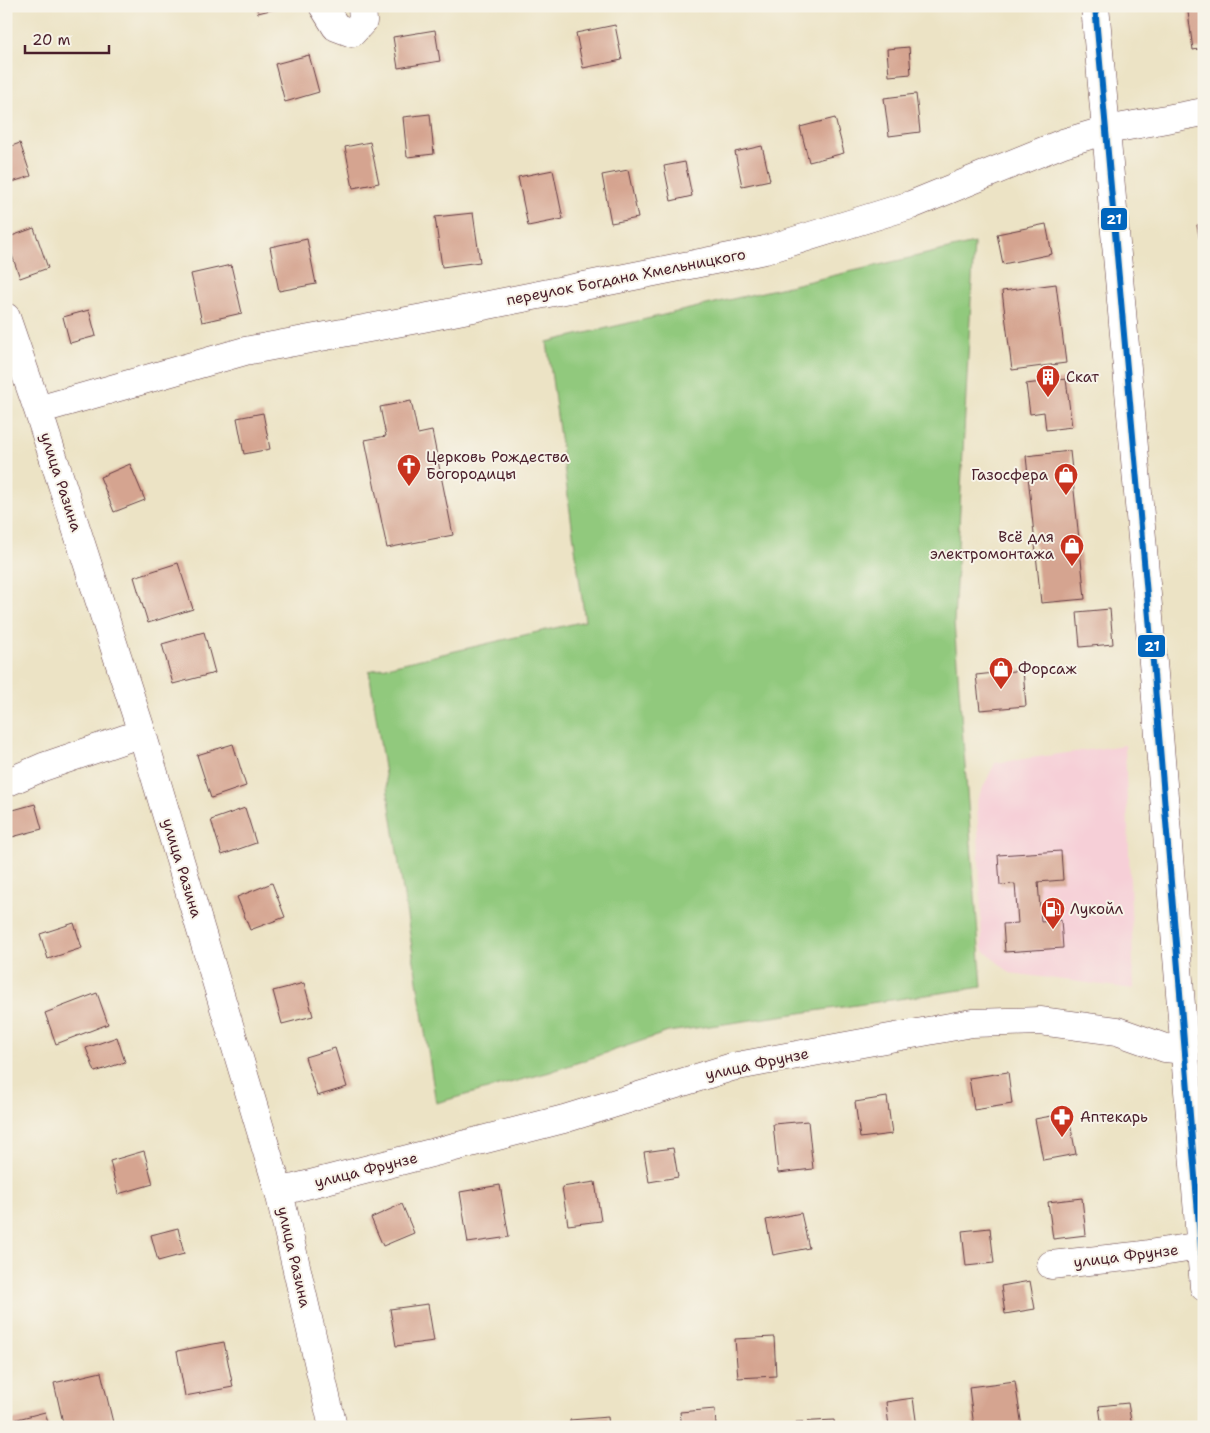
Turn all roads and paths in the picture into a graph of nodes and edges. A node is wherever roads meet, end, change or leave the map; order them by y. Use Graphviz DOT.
graph roads {
  1 [pos="323,6"];
  2 [pos="362,6"];
  3 [pos="1095,6"];
  4 [pos="1204,112"];
  5 [pos="1107,130"];
  6 [pos="6,317"];
  7 [pos="38,410"];
  8 [pos="142,733"];
  9 [pos="6,782"];
  10 [pos="1185,1050"];
  11 [pos="279,1192"];
  12 [pos="1201,1246"];
  13 [pos="1051,1265"];
  14 [pos="1204,1287"];
  15 [pos="333,1427"];
  1 -- 2 [label="street"];
  3 -- 5 [label="street, улица Фрунзе"];
  4 -- 5 [label="street, переулок Богдана Хмельницкого"];
  5 -- 7 [label="street, переулок Богдана Хмельницкого"];
  5 -- 10 [label="street, улица Фрунзе"];
  6 -- 7 [label="street, улица Разина"];
  7 -- 8 [label="street, улица Разина"];
  8 -- 9 [label="street"];
  8 -- 11 [label="street, улица Разина"];
  10 -- 11 [label="street, улица Фрунзе"];
  10 -- 12 [label="street, улица Фрунзе"];
  11 -- 15 [label="street, улица Разина"];
  12 -- 13 [label="street, улица Фрунзе"];
  12 -- 14 [label="street, улица Фрунзе"];
}
